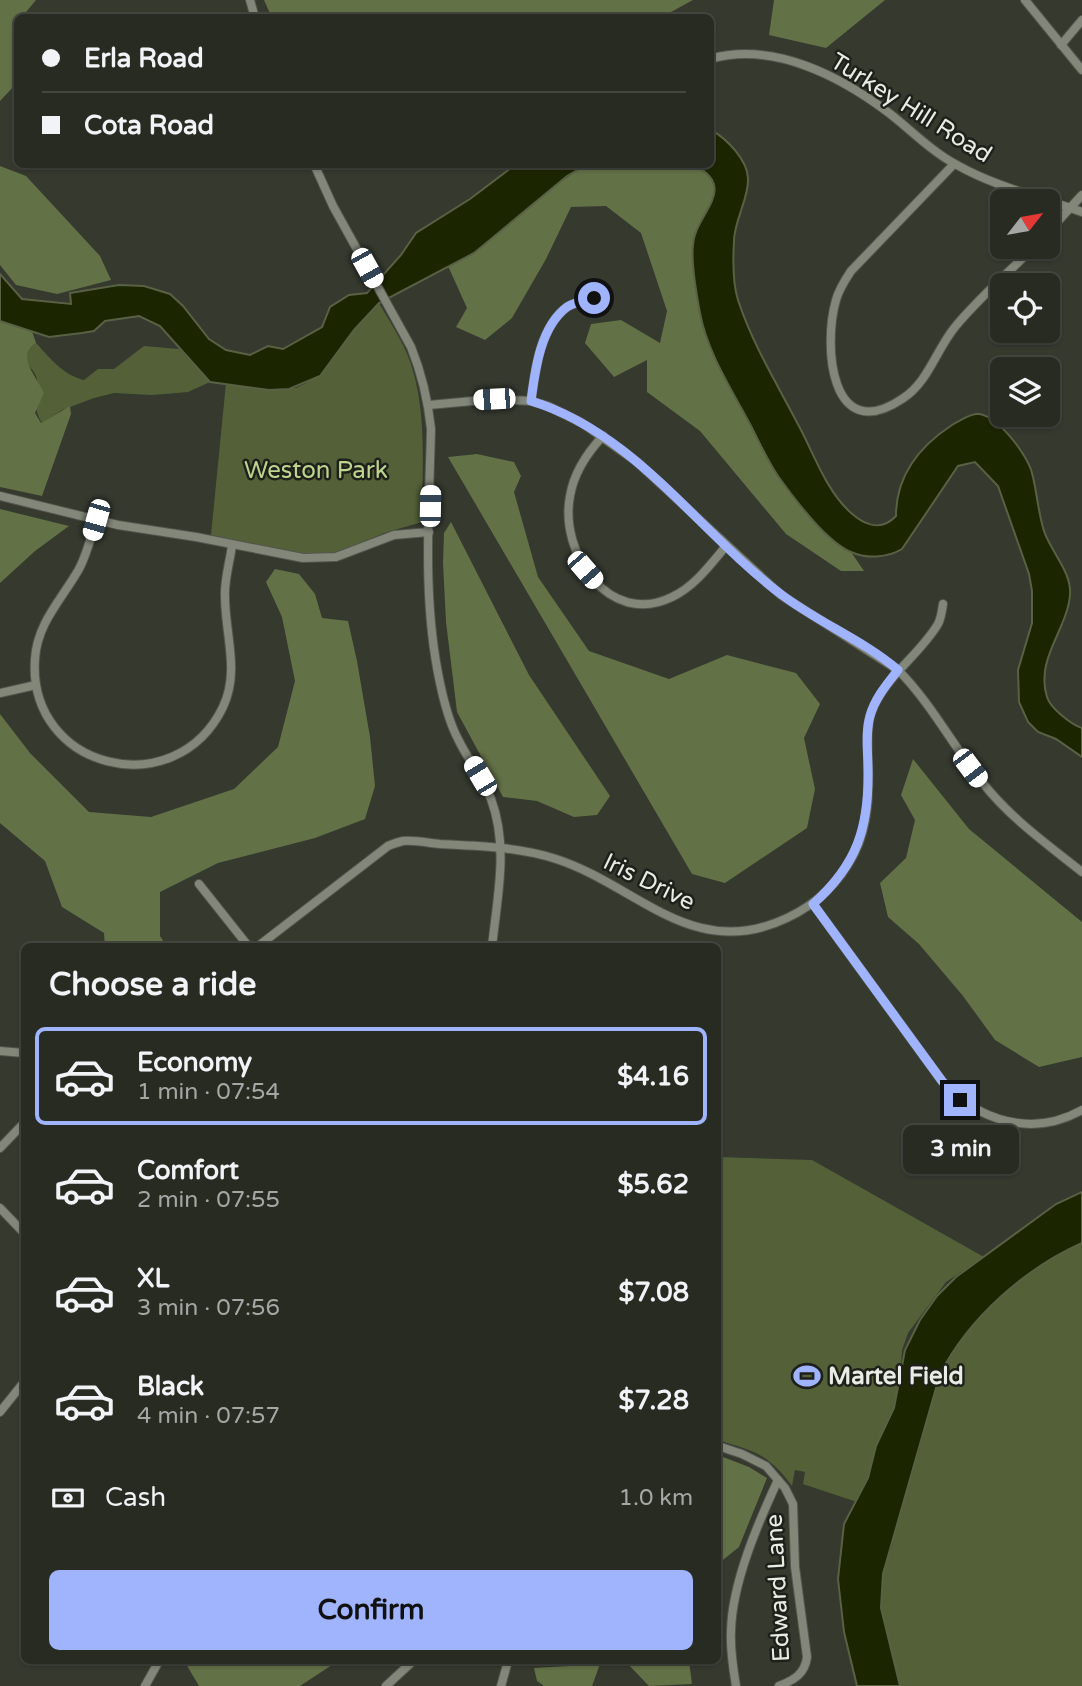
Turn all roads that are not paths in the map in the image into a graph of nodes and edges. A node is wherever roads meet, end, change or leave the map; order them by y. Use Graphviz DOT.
graph roads {
  1 [pos="1025,0"];
  2 [pos="1082,20"];
  3 [pos="1061,45"];
  4 [pos="714,59"];
  5 [pos="1082,71"];
  6 [pos="954,164"];
  7 [pos="316,168"];
  8 [pos="1082,195"];
  9 [pos="1071,208"];
  10 [pos="1082,212"];
  11 [pos="1060,219"];
  12 [pos="1022,259"];
  13 [pos="594,298"];
  14 [pos="531,401"];
  15 [pos="429,405"];
  16 [pos="603,436"];
  17 [pos="0,496"];
  18 [pos="96,520"];
  19 [pos="429,532"];
  20 [pos="232,545"];
  21 [pos="726,546"];
  22 [pos="943,604"];
  23 [pos="898,670"];
  24 [pos="36,685"];
  25 [pos="0,693"];
  26 [pos="501,848"];
  27 [pos="1082,872"];
  28 [pos="199,884"];
  29 [pos="813,904"];
  30 [pos="246,943"];
  31 [pos="262,943"];
  32 [pos="492,943"];
  33 [pos="0,1051"];
  34 [pos="21,1053"];
  35 [pos="1082,1110"];
  36 [pos="21,1126"];
  37 [pos="0,1148"];
  38 [pos="0,1208"];
  39 [pos="21,1230"];
  40 [pos="21,1386"];
  41 [pos="0,1412"];
  42 [pos="721,1447"];
  43 [pos="778,1479"];
  44 [pos="157,1664"];
  45 [pos="410,1664"];
  46 [pos="507,1664"];
  47 [pos="145,1686"];
  48 [pos="386,1686"];
  49 [pos="501,1686"];
  50 [pos="736,1686"];
  51 [pos="779,1686"];
  1 -- 3 [label="street"];
  2 -- 3 [label="street"];
  3 -- 5 [label="street"];
  4 -- 6 [label="street, Turkey Hill Road"];
  6 -- 9 [label="street, Turkey Hill Road"];
  6 -- 12 [label="street"];
  7 -- 15 [label="street"];
  8 -- 9 [label="street"];
  9 -- 10 [label="street, Turkey Hill Road"];
  9 -- 11 [label="street"];
  13 -- 14 [label="street"];
  14 -- 15 [label="street"];
  14 -- 16 [label="street"];
  15 -- 19 [label="street"];
  16 -- 21 [label="street"];
  16 -- 21 [label="street"];
  17 -- 18 [label="street"];
  18 -- 20 [label="street"];
  18 -- 24 [label="street"];
  19 -- 20 [label="street"];
  19 -- 26 [label="street"];
  20 -- 24 [label="street"];
  21 -- 23 [label="street"];
  22 -- 23 [label="street, Iris Drive"];
  23 -- 27 [label="street"];
  23 -- 29 [label="street, Iris Drive"];
  24 -- 25 [label="street"];
  26 -- 29 [label="street, Iris Drive"];
  26 -- 31 [label="street, Iris Drive"];
  26 -- 32 [label="street"];
  28 -- 30 [label="street"];
  29 -- 35 [label="street"];
  33 -- 34 [label="street"];
  36 -- 37 [label="street"];
  38 -- 39 [label="street"];
  40 -- 41 [label="street"];
  42 -- 43 [label="street"];
  43 -- 50 [label="street"];
  43 -- 51 [label="street, Edward Lane"];
  44 -- 47 [label="street"];
  45 -- 48 [label="street"];
  46 -- 49 [label="street"];
}
